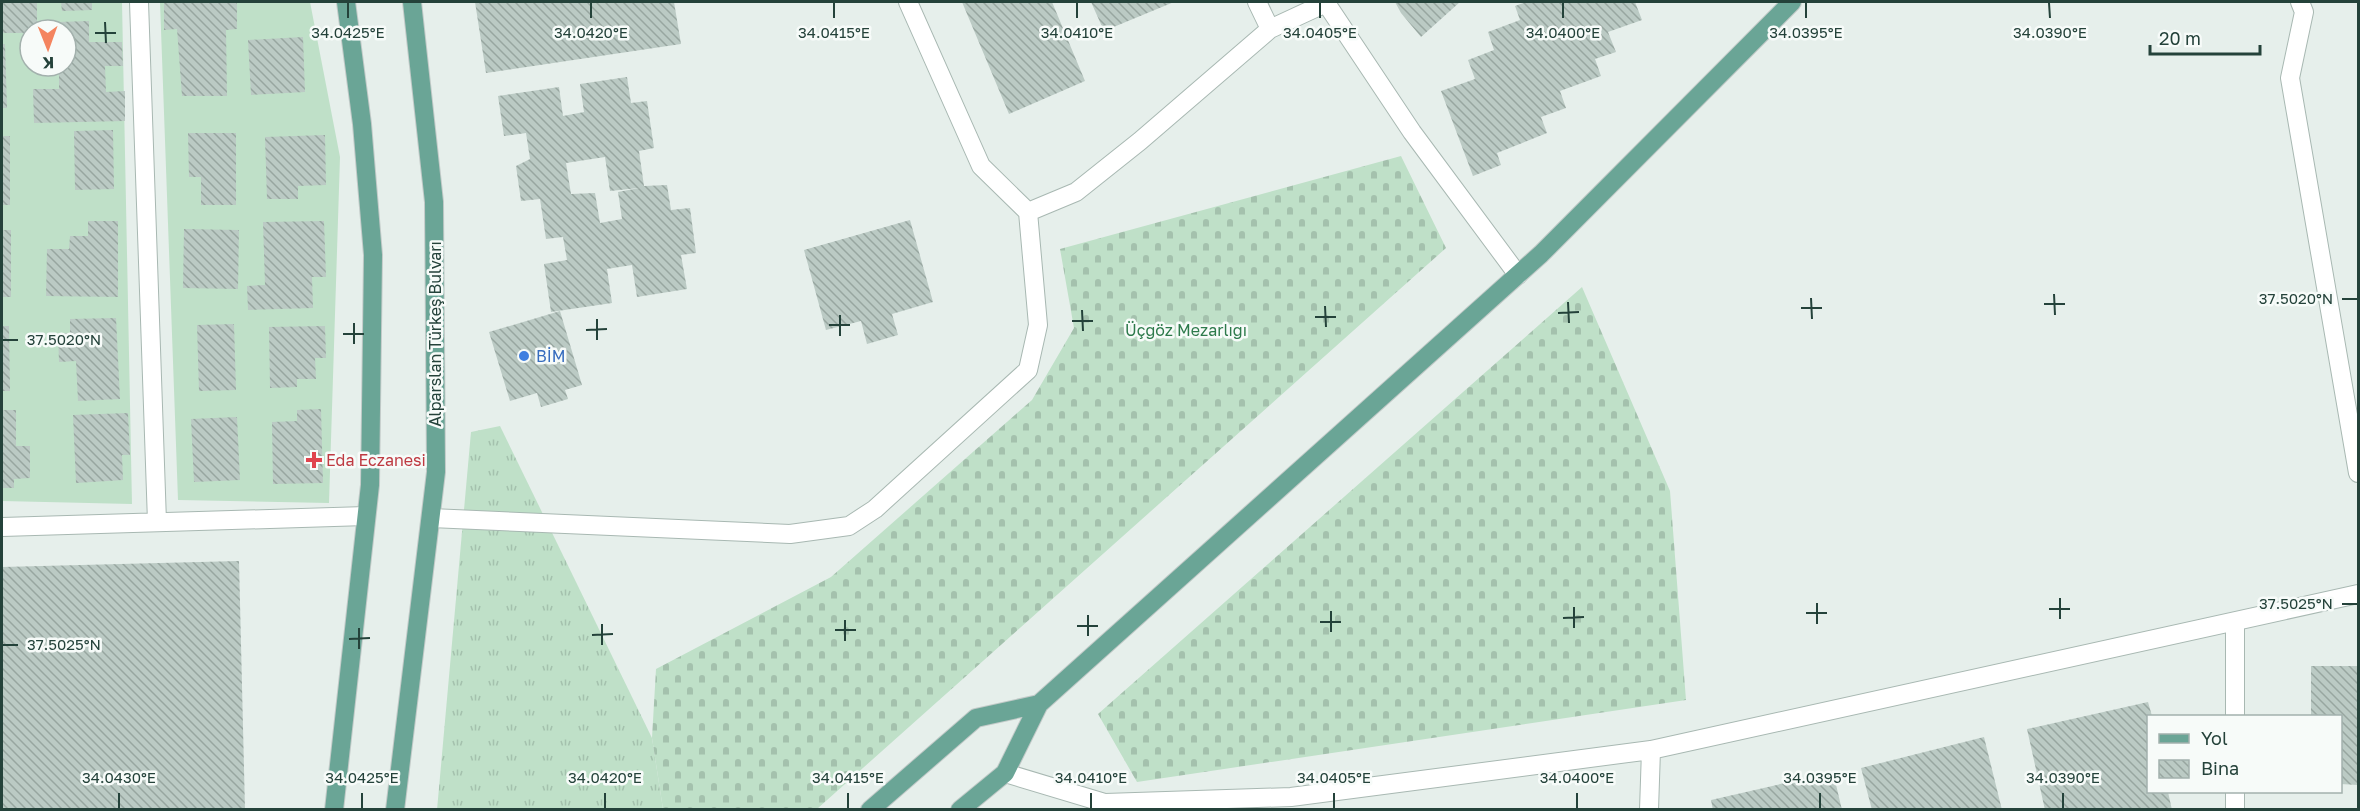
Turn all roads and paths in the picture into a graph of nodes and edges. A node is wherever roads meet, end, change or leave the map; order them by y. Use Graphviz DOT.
graph roads {
  1 [pos="139,2"];
  2 [pos="346,2"];
  3 [pos="411,2"];
  4 [pos="908,2"];
  5 [pos="1257,2"];
  6 [pos="1327,2"];
  7 [pos="1792,2"];
  8 [pos="2300,2"];
  9 [pos="1270,29"];
  10 [pos="1028,212"];
  11 [pos="1518,275"];
  12 [pos="2358,473"];
  13 [pos="366,516"];
  14 [pos="431,518"];
  15 [pos="157,522"];
  16 [pos="2,527"];
  17 [pos="2358,594"];
  18 [pos="2235,622"];
  19 [pos="1039,704"];
  20 [pos="2235,715"];
  21 [pos="1651,750"];
  22 [pos="1005,773"];
  23 [pos="2235,793"];
  24 [pos="334,810"];
  25 [pos="395,810"];
  26 [pos="870,810"];
  27 [pos="960,810"];
  28 [pos="1649,810"];
  29 [pos="2235,810"];
  1 -- 15 [label="street"];
  2 -- 13 [label="main road"];
  3 -- 14 [label="main road, Alparslan Türkeş Bulvarı"];
  4 -- 10 [label="street"];
  5 -- 9 [label="street"];
  6 -- 9 [label="street"];
  6 -- 11 [label="street"];
  7 -- 11 [label="main road"];
  8 -- 12 [label="street"];
  9 -- 10 [label="street"];
  10 -- 14 [label="street"];
  11 -- 19 [label="main road"];
  13 -- 15 [label="street"];
  13 -- 24 [label="main road"];
  14 -- 25 [label="main road, Alparslan Türkeş Bulvarı"];
  15 -- 16 [label="street"];
  17 -- 18 [label="street"];
  18 -- 20 [label="street"];
  18 -- 21 [label="street"];
  19 -- 22 [label="main road"];
  19 -- 26 [label="main road"];
  21 -- 22 [label="street"];
  21 -- 28 [label="street"];
  22 -- 27 [label="main road"];
  23 -- 29 [label="street"];
}
